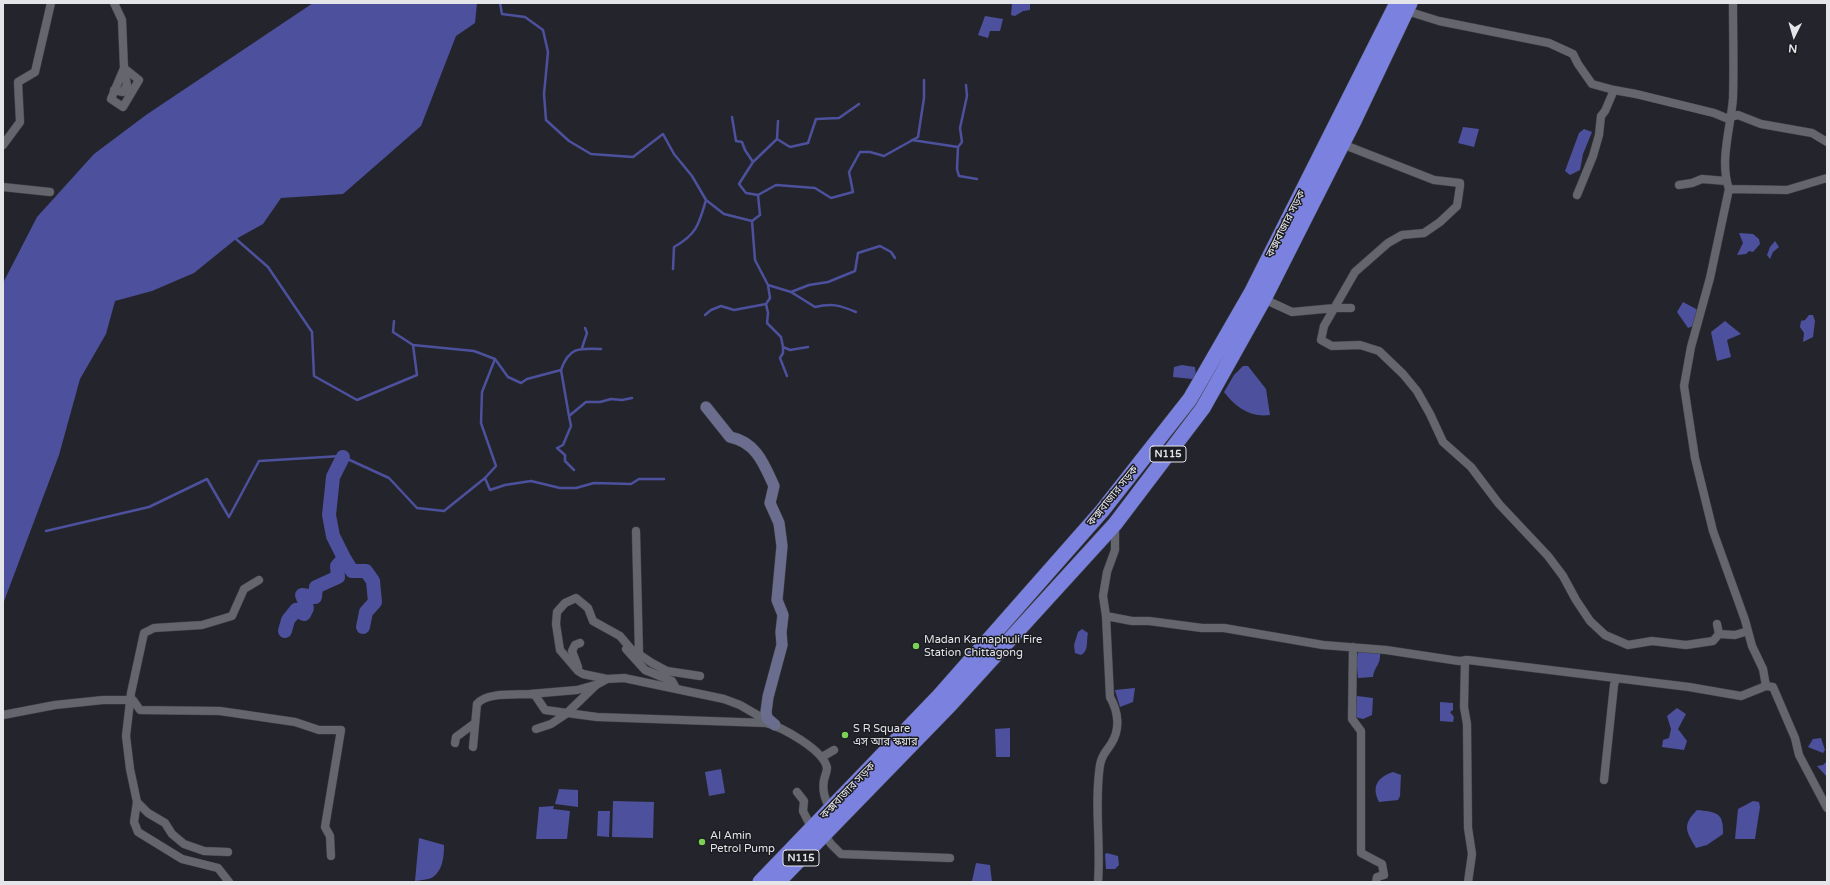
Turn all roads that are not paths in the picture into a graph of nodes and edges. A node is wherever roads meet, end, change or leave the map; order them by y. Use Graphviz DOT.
graph roads {
  1 [pos="51,3"];
  2 [pos="114,3"];
  3 [pos="1733,3"];
  4 [pos="1400,5"];
  5 [pos="124,68"];
  6 [pos="1614,90"];
  7 [pos="1731,115"];
  8 [pos="1827,142"];
  9 [pos="1342,144"];
  10 [pos="3,145"];
  11 [pos="1827,178"];
  12 [pos="1726,181"];
  13 [pos="1679,185"];
  14 [pos="3,188"];
  15 [pos="1729,189"];
  16 [pos="50,192"];
  17 [pos="1577,195"];
  18 [pos="1264,299"];
  19 [pos="1335,308"];
  20 [pos="1350,308"];
  21 [pos="706,407"];
  22 [pos="1115,524"];
  23 [pos="636,531"];
  24 [pos="259,580"];
  25 [pos="1106,616"];
  26 [pos="599,624"];
  27 [pos="1717,624"];
  28 [pos="1748,631"];
  29 [pos="1719,634"];
  30 [pos="580,643"];
  31 [pos="1353,647"];
  32 [pos="639,654"];
  33 [pos="1465,660"];
  34 [pos="581,673"];
  35 [pos="700,676"];
  36 [pos="1616,678"];
  37 [pos="607,679"];
  38 [pos="596,685"];
  39 [pos="1766,686"];
  40 [pos="676,688"];
  41 [pos="530,694"];
  42 [pos="130,700"];
  43 [pos="566,714"];
  44 [pos="3,715"];
  45 [pos="474,723"];
  46 [pos="775,725"];
  47 [pos="536,729"];
  48 [pos="455,743"];
  49 [pos="473,747"];
  50 [pos="834,750"];
  51 [pos="822,756"];
  52 [pos="1604,780"];
  53 [pos="797,792"];
  54 [pos="137,802"];
  55 [pos="1827,808"];
  56 [pos="830,809"];
  57 [pos="818,832"];
  58 [pos="228,852"];
  59 [pos="331,856"];
  60 [pos="950,858"];
  61 [pos="229,882"];
  62 [pos="760,882"];
  63 [pos="778,882"];
  64 [pos="1098,882"];
  65 [pos="1376,882"];
  66 [pos="1468,882"];
  1 -- 10 [label="street"];
  2 -- 5 [label="street"];
  3 -- 7 [label="street"];
  4 -- 6 [label="street"];
  4 -- 9 [label="highway, কক্সবাজার সড়ক / N115"];
  4 -- 56 [label="highway, কক্সবাজার সড়ক / N115"];
  5 -- 5 [label="street"];
  6 -- 7 [label="street"];
  6 -- 17 [label="street"];
  7 -- 8 [label="street"];
  7 -- 12 [label="street"];
  9 -- 18 [label="highway, কক্সবাজার সড়ক / N115"];
  9 -- 19 [label="street"];
  11 -- 15 [label="street"];
  12 -- 13 [label="street"];
  12 -- 15 [label="street"];
  14 -- 16 [label="street"];
  15 -- 28 [label="street"];
  18 -- 19 [label="street"];
  18 -- 22 [label="highway, কক্সবাজার সড়ক / N115"];
  19 -- 20 [label="street"];
  19 -- 29 [label="street"];
  21 -- 46 [label="street"];
  22 -- 25 [label="street"];
  22 -- 57 [label="highway, কক্সবাজার সড়ক / N115"];
  23 -- 32 [label="street"];
  24 -- 42 [label="street"];
  25 -- 31 [label="street"];
  25 -- 64 [label="street"];
  26 -- 32 [label="street"];
  26 -- 34 [label="street"];
  26 -- 40 [label="street"];
  27 -- 29 [label="street"];
  28 -- 29 [label="street"];
  28 -- 39 [label="street"];
  30 -- 34 [label="street"];
  31 -- 33 [label="street"];
  31 -- 65 [label="street"];
  32 -- 35 [label="street"];
  33 -- 36 [label="street"];
  33 -- 66 [label="street"];
  34 -- 37 [label="street"];
  36 -- 39 [label="street"];
  36 -- 52 [label="street"];
  37 -- 38 [label="street"];
  37 -- 40 [label="street"];
  38 -- 41 [label="street"];
  38 -- 43 [label="street"];
  39 -- 55 [label="street"];
  40 -- 46 [label="street"];
  41 -- 43 [label="street"];
  41 -- 45 [label="street"];
  42 -- 44 [label="street"];
  42 -- 54 [label="street"];
  42 -- 59 [label="street"];
  43 -- 46 [label="street"];
  43 -- 47 [label="street"];
  45 -- 48 [label="street"];
  45 -- 49 [label="street"];
  46 -- 51 [label="street"];
  50 -- 51 [label="street"];
  51 -- 56 [label="street"];
  53 -- 57 [label="street"];
  54 -- 58 [label="street"];
  54 -- 61 [label="street"];
  56 -- 57 [label="highway, কক্সবাজার সড়ক / N115"];
  57 -- 60 [label="street"];
  57 -- 62 [label="highway, কক্সবাজার সড়ক / N115"];
  57 -- 63 [label="highway, কক্সবাজার সড়ক / N115"];
}
